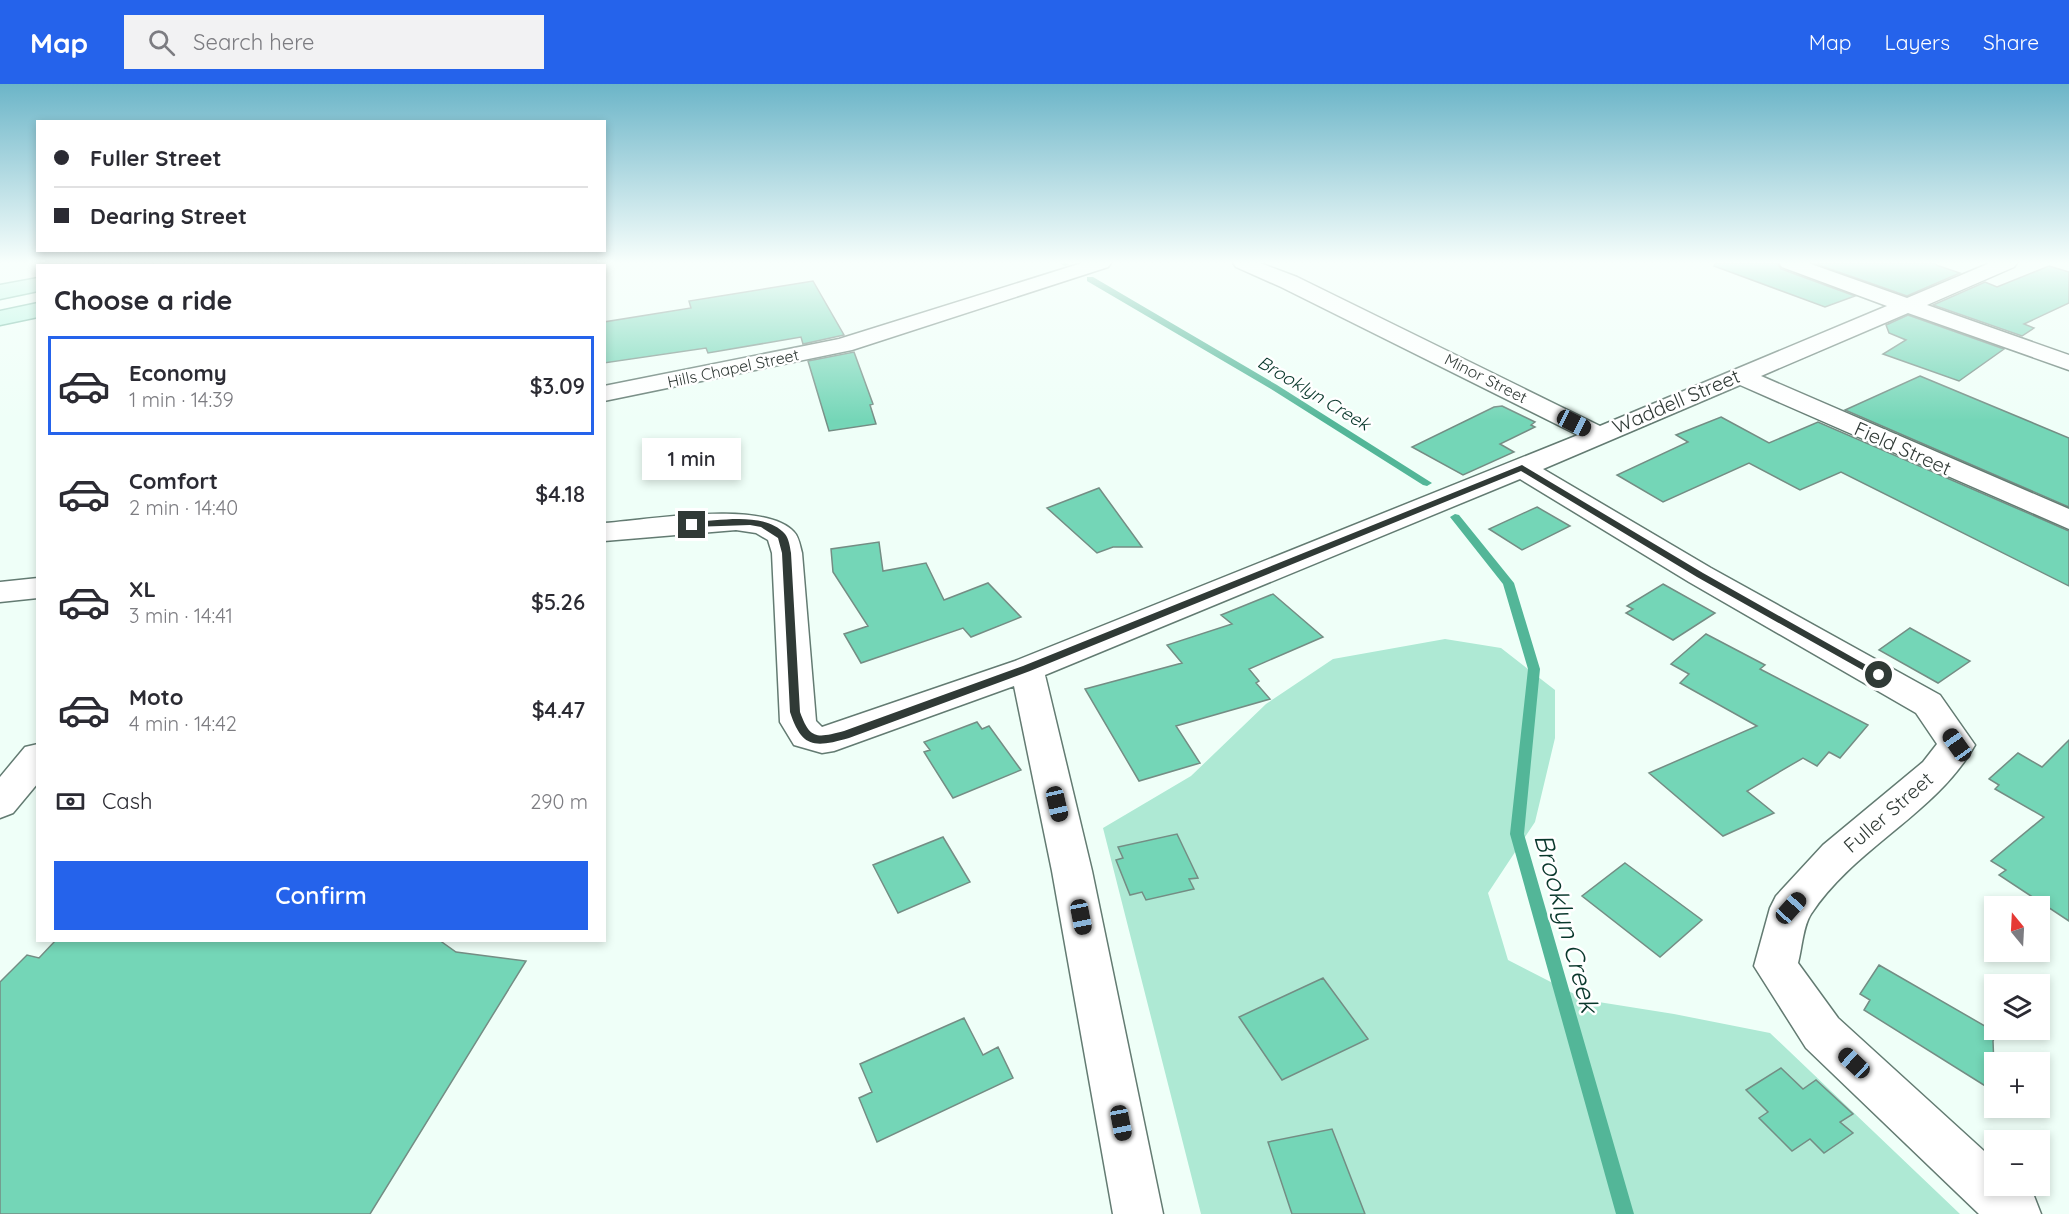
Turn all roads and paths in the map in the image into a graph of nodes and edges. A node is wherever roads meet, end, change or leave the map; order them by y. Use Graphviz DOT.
graph roads {
  1 [pos="939,316"];
  2 [pos="1359,316"];
  3 [pos="1879,316"];
  4 [pos="1935,316"];
  5 [pos="2069,363"];
  6 [pos="1738,375"];
  7 [pos="606,394"];
  8 [pos="1597,434"];
  9 [pos="1522,468"];
  10 [pos="2069,520"];
  11 [pos="606,532"];
  12 [pos="36,588"];
  13 [pos="0,592"];
  14 [pos="1027,669"];
  15 [pos="36,759"];
  16 [pos="0,803"];
  17 [pos="1138,1214"];
  18 [pos="2016,1214"];
  1 -- 7 [label="street, Hills Chapel Street"];
  2 -- 8 [label="street, Minor Street"];
  3 -- 6 [label="street, Waddell Street"];
  4 -- 5 [label="street"];
  6 -- 8 [label="street, Waddell Street"];
  6 -- 10 [label="street, Field Street"];
  8 -- 9 [label="street, Waddell Street"];
  9 -- 14 [label="street, Waddell Street"];
  9 -- 18 [label="street, Fuller Street"];
  11 -- 14 [label="street, Waddell Street"];
  12 -- 13 [label="street"];
  14 -- 17 [label="street"];
  15 -- 16 [label="street"];
}
